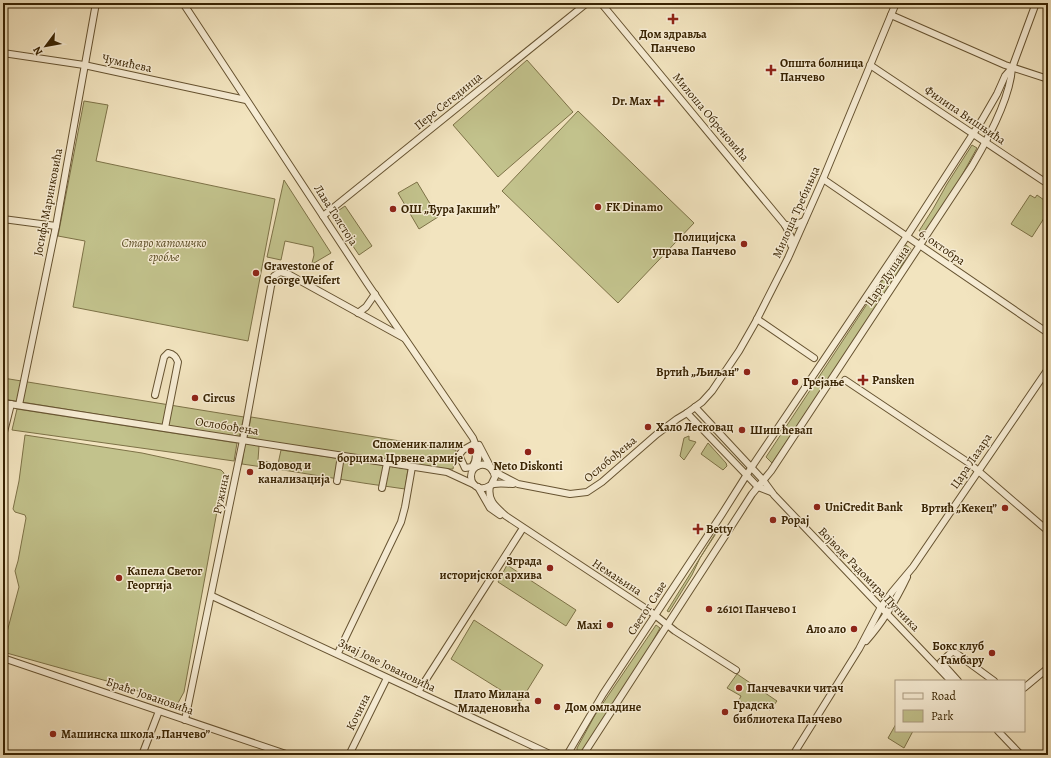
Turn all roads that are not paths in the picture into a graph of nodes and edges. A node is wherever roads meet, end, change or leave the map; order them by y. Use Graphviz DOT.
graph roads {
  1 [pos="96,3"];
  2 [pos="183,3"];
  3 [pos="587,3"];
  4 [pos="601,3"];
  5 [pos="896,3"];
  6 [pos="1036,3"];
  7 [pos="891,15"];
  8 [pos="3,53"];
  9 [pos="84,65"];
  10 [pos="870,65"];
  11 [pos="1012,68"];
  12 [pos="1048,79"];
  13 [pos="246,100"];
  14 [pos="974,134"];
  15 [pos="986,142"];
  16 [pos="823,179"];
  17 [pos="1048,184"];
  18 [pos="323,216"];
  19 [pos="3,219"];
  20 [pos="804,221"];
  21 [pos="785,225"];
  22 [pos="56,226"];
  23 [pos="908,236"];
  24 [pos="920,245"];
  25 [pos="790,250"];
  26 [pos="375,294"];
  27 [pos="358,313"];
  28 [pos="757,319"];
  29 [pos="1048,333"];
  30 [pos="404,338"];
  31 [pos="814,358"];
  32 [pos="1048,368"];
  33 [pos="845,380"];
  34 [pos="155,395"];
  35 [pos="3,403"];
  36 [pos="12,404"];
  37 [pos="19,405"];
  38 [pos="695,407"];
  39 [pos="687,413"];
  40 [pos="165,428"];
  41 [pos="3,436"];
  42 [pos="243,440"];
  43 [pos="470,442"];
  44 [pos="341,456"];
  45 [pos="386,463"];
  46 [pos="412,467"];
  47 [pos="476,467"];
  48 [pos="751,468"];
  49 [pos="492,469"];
  50 [pos="979,470"];
  51 [pos="447,472"];
  52 [pos="747,475"];
  53 [pos="763,480"];
  54 [pos="337,481"];
  55 [pos="518,484"];
  56 [pos="476,486"];
  57 [pos="490,486"];
  58 [pos="758,487"];
  59 [pos="382,488"];
  60 [pos="771,492"];
  61 [pos="506,516"];
  62 [pos="523,528"];
  63 [pos="1048,531"];
  64 [pos="913,567"];
  65 [pos="212,596"];
  66 [pos="881,607"];
  67 [pos="887,613"];
  68 [pos="655,615"];
  69 [pos="667,625"];
  70 [pos="859,649"];
  71 [pos="338,653"];
  72 [pos="3,658"];
  73 [pos="1048,668"];
  74 [pos="736,670"];
  75 [pos="387,678"];
  76 [pos="950,680"];
  77 [pos="957,680"];
  78 [pos="993,680"];
  79 [pos="1025,687"];
  80 [pos="418,692"];
  81 [pos="159,711"];
  82 [pos="185,720"];
  83 [pos="999,732"];
  84 [pos="142,755"];
  85 [pos="289,755"];
  86 [pos="349,755"];
  87 [pos="552,755"];
  88 [pos="567,755"];
  89 [pos="583,755"];
  90 [pos="794,755"];
  91 [pos="1021,755"];
  1 -- 9 [label="street, Јосифа Маринковића"];
  2 -- 13 [label="street, Лава Толстоја"];
  3 -- 18 [label="street, Пере Сегединца"];
  4 -- 21 [label="street, Милоша Обреновића"];
  5 -- 7 [label="street, Милоша Требињца"];
  6 -- 11 [label="street, Цара Душана"];
  7 -- 10 [label="street, Милоша Требињца"];
  7 -- 11 [label="street"];
  8 -- 9 [label="street, Чумићева"];
  9 -- 13 [label="street, Чумићева"];
  9 -- 22 [label="street, Јосифа Маринковића"];
  10 -- 14 [label="street, Филипа Вишњића"];
  10 -- 16 [label="street, Милоша Требињца"];
  11 -- 12 [label="street"];
  11 -- 14 [label="street, Цара Душана"];
  11 -- 15 [label="street, Цара Душана"];
  13 -- 18 [label="street, Лава Толстоја"];
  14 -- 15 [label="street, Филипа Вишњића"];
  14 -- 23 [label="street, Цара Душана"];
  15 -- 17 [label="street, Филипа Вишњића"];
  15 -- 24 [label="street, Цара Душана"];
  16 -- 20 [label="street, Милоша Требињца"];
  16 -- 23 [label="street, 6. октобра"];
  18 -- 26 [label="street, Лава Толстоја"];
  19 -- 22 [label="street"];
  20 -- 21 [label="street"];
  20 -- 25 [label="street, Милоша Требињца"];
  21 -- 25 [label="street, Милоша Обреновића"];
  22 -- 37 [label="street, Јосифа Маринковића"];
  23 -- 24 [label="street, 6. октобра"];
  23 -- 48 [label="street, Цара Душана"];
  24 -- 29 [label="street, 6. октобра"];
  24 -- 53 [label="street, Цара Душана"];
  25 -- 28 [label="street, Милоша Требињца"];
  26 -- 27 [label="street"];
  26 -- 30 [label="street, Лава Толстоја"];
  27 -- 30 [label="street"];
  27 -- 42 [label="street, Ружина"];
  28 -- 31 [label="street"];
  28 -- 38 [label="street, Милоша Требињца"];
  30 -- 43 [label="street, Лава Толстоја"];
  32 -- 50 [label="street, Цара Лазара"];
  33 -- 50 [label="street"];
  34 -- 40 [label="street"];
  35 -- 36 [label="street, Ослобођења"];
  36 -- 37 [label="street, Ослобођења"];
  36 -- 41 [label="street"];
  37 -- 40 [label="street, Ослобођења"];
  38 -- 39 [label="street, Милоша Требињца"];
  38 -- 48 [label="street, Војводе Радомира Путника"];
  39 -- 52 [label="street, Војводе Радомира Путника"];
  39 -- 55 [label="street, Ослобођења"];
  40 -- 42 [label="street, Ослобођења"];
  42 -- 44 [label="street, Ослобођења"];
  42 -- 65 [label="street, Ружина"];
  43 -- 47 [label="street, Лава Толстоја"];
  43 -- 49 [label="street, Лава Толстоја"];
  44 -- 45 [label="street, Ослобођења"];
  44 -- 54 [label="street"];
  45 -- 46 [label="street, Ослобођења"];
  45 -- 59 [label="street"];
  46 -- 51 [label="street, Ослобођења"];
  46 -- 71 [label="street"];
  47 -- 49 [label="street"];
  47 -- 51 [label="street, Ослобођења"];
  47 -- 56 [label="street"];
  48 -- 52 [label="street, Цара Душана"];
  48 -- 53 [label="street, Војводе Радомира Путника"];
  49 -- 55 [label="street, Ослобођења"];
  49 -- 57 [label="street"];
  50 -- 63 [label="street"];
  50 -- 64 [label="street, Цара Лазара"];
  51 -- 56 [label="street, Ослобођења"];
  52 -- 58 [label="street, Војводе Радомира Путника"];
  52 -- 68 [label="street, Светог Саве"];
  53 -- 58 [label="street, Цара Душана"];
  53 -- 60 [label="street, Војводе Радомира Путника"];
  55 -- 57 [label="street"];
  56 -- 57 [label="street"];
  56 -- 61 [label="street"];
  57 -- 61 [label="street"];
  58 -- 60 [label="street, Војводе Радомира Путника"];
  58 -- 69 [label="street"];
  60 -- 66 [label="street, Војводе Радомира Путника"];
  61 -- 62 [label="street, Немањина"];
  62 -- 68 [label="street, Немањина"];
  62 -- 80 [label="street"];
  64 -- 66 [label="street, Цара Лазара"];
  64 -- 67 [label="street, Цара Лазара"];
  65 -- 71 [label="street, Змај Јове Јовановића"];
  65 -- 82 [label="street, Ружина"];
  66 -- 67 [label="street, Војводе Радомира Путника"];
  66 -- 70 [label="street, Цара Лазара"];
  67 -- 70 [label="street, Цара Лазара"];
  67 -- 76 [label="street, Војводе Радомира Путника"];
  68 -- 69 [label="street, Немањина"];
  68 -- 88 [label="street, Светог Саве"];
  69 -- 74 [label="street, Немањина"];
  69 -- 89 [label="street"];
  70 -- 90 [label="street"];
  71 -- 75 [label="street, Змај Јове Јовановића"];
  72 -- 81 [label="street, Браће Јовановића"];
  73 -- 79 [label="street"];
  75 -- 80 [label="street, Змај Јове Јовановића"];
  75 -- 86 [label="street, Кочина"];
  77 -- 78 [label="street"];
  80 -- 87 [label="street, Змај Јове Јовановића"];
  81 -- 82 [label="street, Браће Јовановића"];
  81 -- 84 [label="street"];
  82 -- 85 [label="street, Браће Јовановића"];
  83 -- 91 [label="street"];
}
